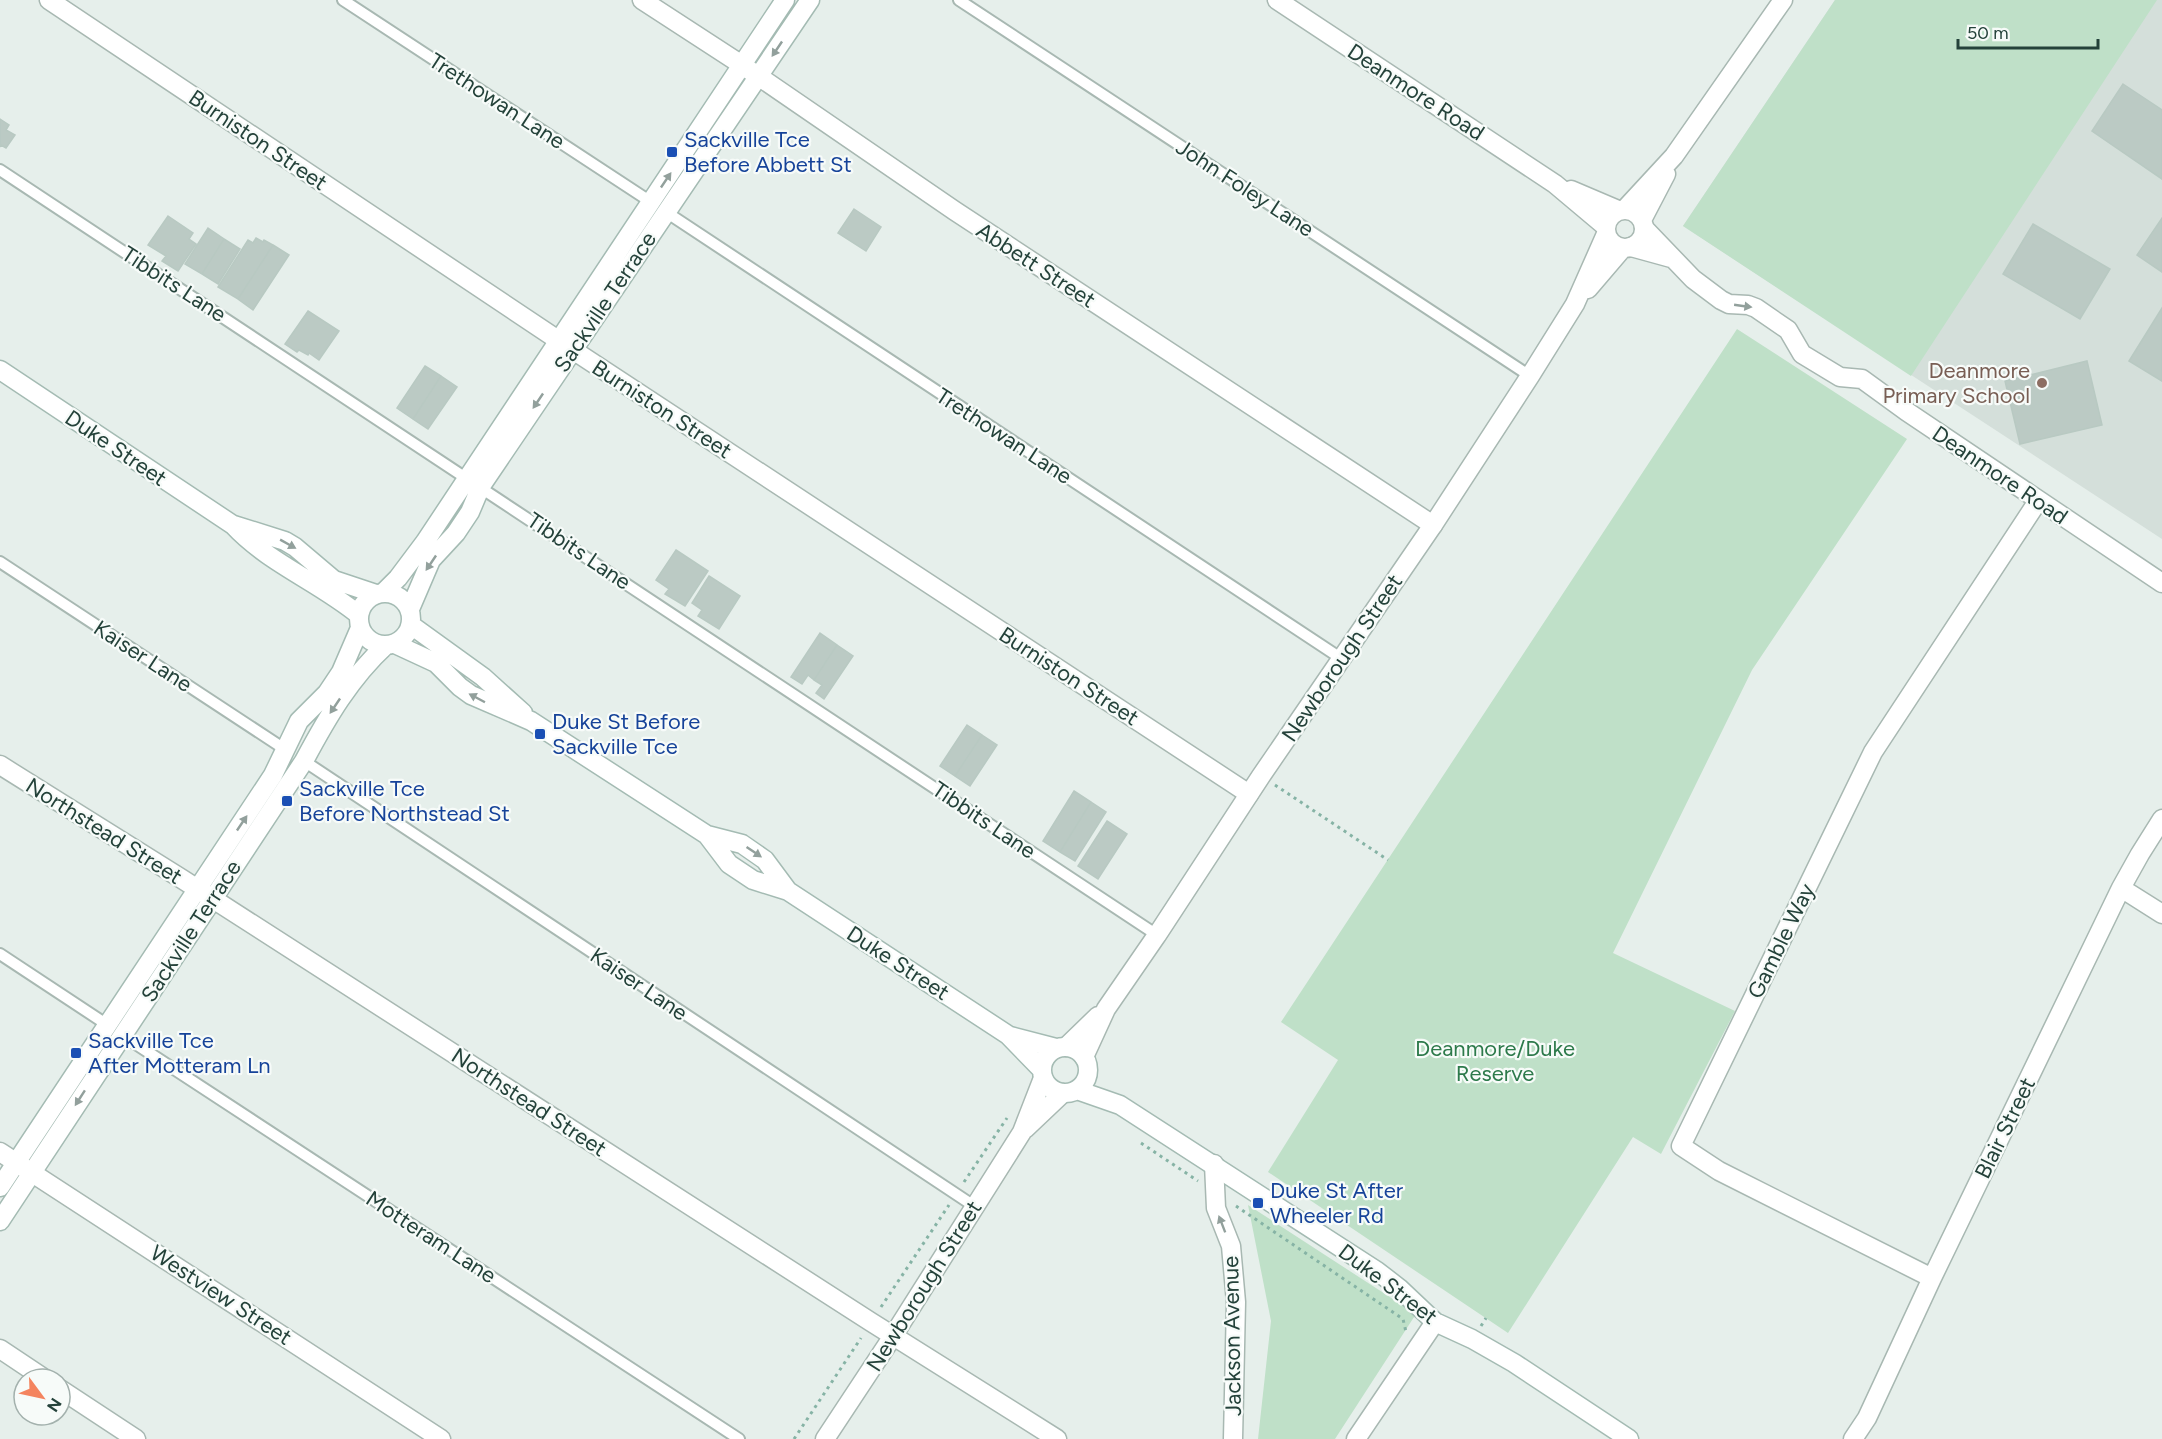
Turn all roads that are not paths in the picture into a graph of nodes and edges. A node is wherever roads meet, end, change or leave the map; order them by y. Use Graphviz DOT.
graph roads {
  1 [pos="49,0"];
  2 [pos="343,0"];
  3 [pos="642,0"];
  4 [pos="785,0"];
  5 [pos="810,0"];
  6 [pos="959,0"];
  7 [pos="1276,0"];
  8 [pos="1783,0"];
  9 [pos="742,65"];
  10 [pos="758,77"];
  11 [pos="1674,156"];
  12 [pos="0,170"];
  13 [pos="1555,184"];
  14 [pos="658,207"];
  15 [pos="1622,210"];
  16 [pos="1643,224"];
  17 [pos="1606,230"];
  18 [pos="1627,248"];
  19 [pos="1673,258"];
  20 [pos="1575,304"];
  21 [pos="565,345"];
  22 [pos="0,370"];
  23 [pos="1530,376"];
  24 [pos="474,482"];
  25 [pos="2038,501"];
  26 [pos="232,525"];
  27 [pos="1433,525"];
  28 [pos="0,562"];
  29 [pos="2162,583"];
  30 [pos="380,593"];
  31 [pos="410,617"];
  32 [pos="360,622"];
  33 [pos="390,645"];
  34 [pos="1342,659"];
  35 [pos="531,721"];
  36 [pos="286,750"];
  37 [pos="304,761"];
  38 [pos="0,765"];
  39 [pos="1249,794"];
  40 [pos="2162,819"];
  41 [pos="2121,888"];
  42 [pos="204,894"];
  43 [pos="2162,914"];
  44 [pos="1157,935"];
  45 [pos="0,954"];
  46 [pos="1106,1009"];
  47 [pos="106,1024"];
  48 [pos="122,1035"];
  49 [pos="1008,1035"];
  50 [pos="1061,1047"];
  51 [pos="1086,1065"];
  52 [pos="1042,1074"];
  53 [pos="1070,1092"];
  54 [pos="1120,1105"];
  55 [pos="1022,1132"];
  56 [pos="0,1152"];
  57 [pos="16,1162"];
  58 [pos="1214,1164"];
  59 [pos="32,1172"];
  60 [pos="0,1186"];
  61 [pos="974,1206"];
  62 [pos="0,1221"];
  63 [pos="1932,1278"];
  64 [pos="1435,1322"];
  65 [pos="893,1336"];
  66 [pos="0,1349"];
  67 [pos="27,1367"];
  68 [pos="72,1397"];
  69 [pos="136,1439"];
  70 [pos="441,1439"];
  71 [pos="740,1439"];
  72 [pos="825,1439"];
  73 [pos="1057,1439"];
  74 [pos="1233,1439"];
  75 [pos="1356,1439"];
  76 [pos="1629,1439"];
  77 [pos="1853,1439"];
  1 -- 21 [label="street, Burniston Street"];
  2 -- 14 [label="lane, Trethowan Lane"];
  3 -- 9 [label="street, Abbett Street"];
  4 -- 9 [label="street, Sackville Terrace"];
  5 -- 10 [label="street, Sackville Terrace, one-way"];
  6 -- 23 [label="lane, John Foley Lane"];
  7 -- 13 [label="street, Deanmore Road"];
  8 -- 11 [label="street, Newborough Street"];
  9 -- 10 [label="street, Abbett Street"];
  14 -- 9 [label="street, Sackville Terrace, one-way"];
  10 -- 14 [label="street, Sackville Terrace"];
  10 -- 27 [label="street, Abbett Street"];
  11 -- 15 [label="street, Newborough Street"];
  11 -- 16 [label="street, Newborough Street"];
  12 -- 24 [label="lane, Tibbits Lane"];
  13 -- 15 [label="street, Deanmore Road"];
  13 -- 17 [label="street, Deanmore Road"];
  14 -- 21 [label="street, Sackville Terrace"];
  14 -- 34 [label="lane, Trethowan Lane"];
  15 -- 16 [label="street"];
  15 -- 17 [label="street, Newborough Street"];
  16 -- 18 [label="street, Newborough Street"];
  16 -- 19 [label="street, Deanmore Road"];
  17 -- 18 [label="street"];
  17 -- 20 [label="street, Newborough Street"];
  18 -- 19 [label="street"];
  18 -- 20 [label="street, Newborough Street"];
  19 -- 25 [label="street, Deanmore Road, one-way"];
  20 -- 23 [label="street, Newborough Street"];
  21 -- 24 [label="street, Sackville Terrace"];
  21 -- 39 [label="street, Burniston Street"];
  22 -- 26 [label="street, Duke Street"];
  23 -- 27 [label="street, Newborough Street"];
  24 -- 30 [label="street, Sackville Terrace"];
  24 -- 31 [label="street, Sackville Terrace, one-way"];
  24 -- 44 [label="lane, Tibbits Lane"];
  25 -- 29 [label="street, Deanmore Road"];
  25 -- 63 [label="street, Gamble Way"];
  26 -- 30 [label="street, Duke Street, one-way"];
  26 -- 32 [label="street, Duke Street"];
  27 -- 34 [label="street, Newborough Street"];
  28 -- 36 [label="lane, Kaiser Lane"];
  30 -- 31 [label="street"];
  30 -- 32 [label="street"];
  31 -- 33 [label="street"];
  31 -- 35 [label="street, Duke Street"];
  32 -- 33 [label="street"];
  32 -- 36 [label="street, Sackville Terrace"];
  35 -- 33 [label="street, Duke Street, one-way"];
  33 -- 37 [label="street, Sackville Terrace, one-way"];
  34 -- 39 [label="street, Newborough Street"];
  35 -- 49 [label="street, Duke Street"];
  42 -- 36 [label="street, Sackville Terrace, one-way"];
  37 -- 42 [label="street, Sackville Terrace"];
  37 -- 61 [label="lane, Kaiser Lane"];
  38 -- 42 [label="street, Northstead Street"];
  39 -- 44 [label="street, Newborough Street"];
  40 -- 41 [label="street, Blair Street"];
  41 -- 43 [label="street"];
  41 -- 63 [label="street, Blair Street"];
  42 -- 47 [label="street, Sackville Terrace"];
  42 -- 48 [label="street, Sackville Terrace"];
  42 -- 65 [label="street, Northstead Street"];
  44 -- 46 [label="street, Newborough Street"];
  45 -- 47 [label="lane"];
  46 -- 50 [label="street, Newborough Street"];
  46 -- 51 [label="street, Newborough Street"];
  47 -- 57 [label="street, Sackville Terrace"];
  48 -- 59 [label="street, Sackville Terrace, one-way"];
  48 -- 71 [label="lane, Motteram Lane"];
  49 -- 50 [label="street, Duke Street"];
  49 -- 52 [label="street, Duke Street"];
  50 -- 51 [label="street, Duke Street"];
  50 -- 52 [label="street"];
  51 -- 53 [label="street"];
  51 -- 54 [label="street, Duke Street"];
  52 -- 53 [label="street, Duke Street"];
  52 -- 55 [label="street, Newborough Street"];
  53 -- 54 [label="street, Duke Street"];
  53 -- 55 [label="street, Newborough Street"];
  54 -- 58 [label="street, Duke Street"];
  55 -- 61 [label="street, Newborough Street"];
  56 -- 57 [label="street, Westview Street"];
  57 -- 59 [label="street, Westview Street"];
  57 -- 60 [label="street, Sackville Terrace"];
  58 -- 64 [label="street, Duke Street"];
  74 -- 58 [label="street, Jackson Avenue, one-way"];
  59 -- 62 [label="street, Sackville Terrace"];
  59 -- 70 [label="street, Westview Street"];
  61 -- 65 [label="street, Newborough Street"];
  63 -- 77 [label="street, Blair Street"];
  64 -- 75 [label="street"];
  64 -- 76 [label="street, Duke Street"];
  65 -- 72 [label="street, Newborough Street"];
  65 -- 73 [label="street, Northstead Street"];
  66 -- 67 [label="street"];
  68 -- 69 [label="street"];
}
